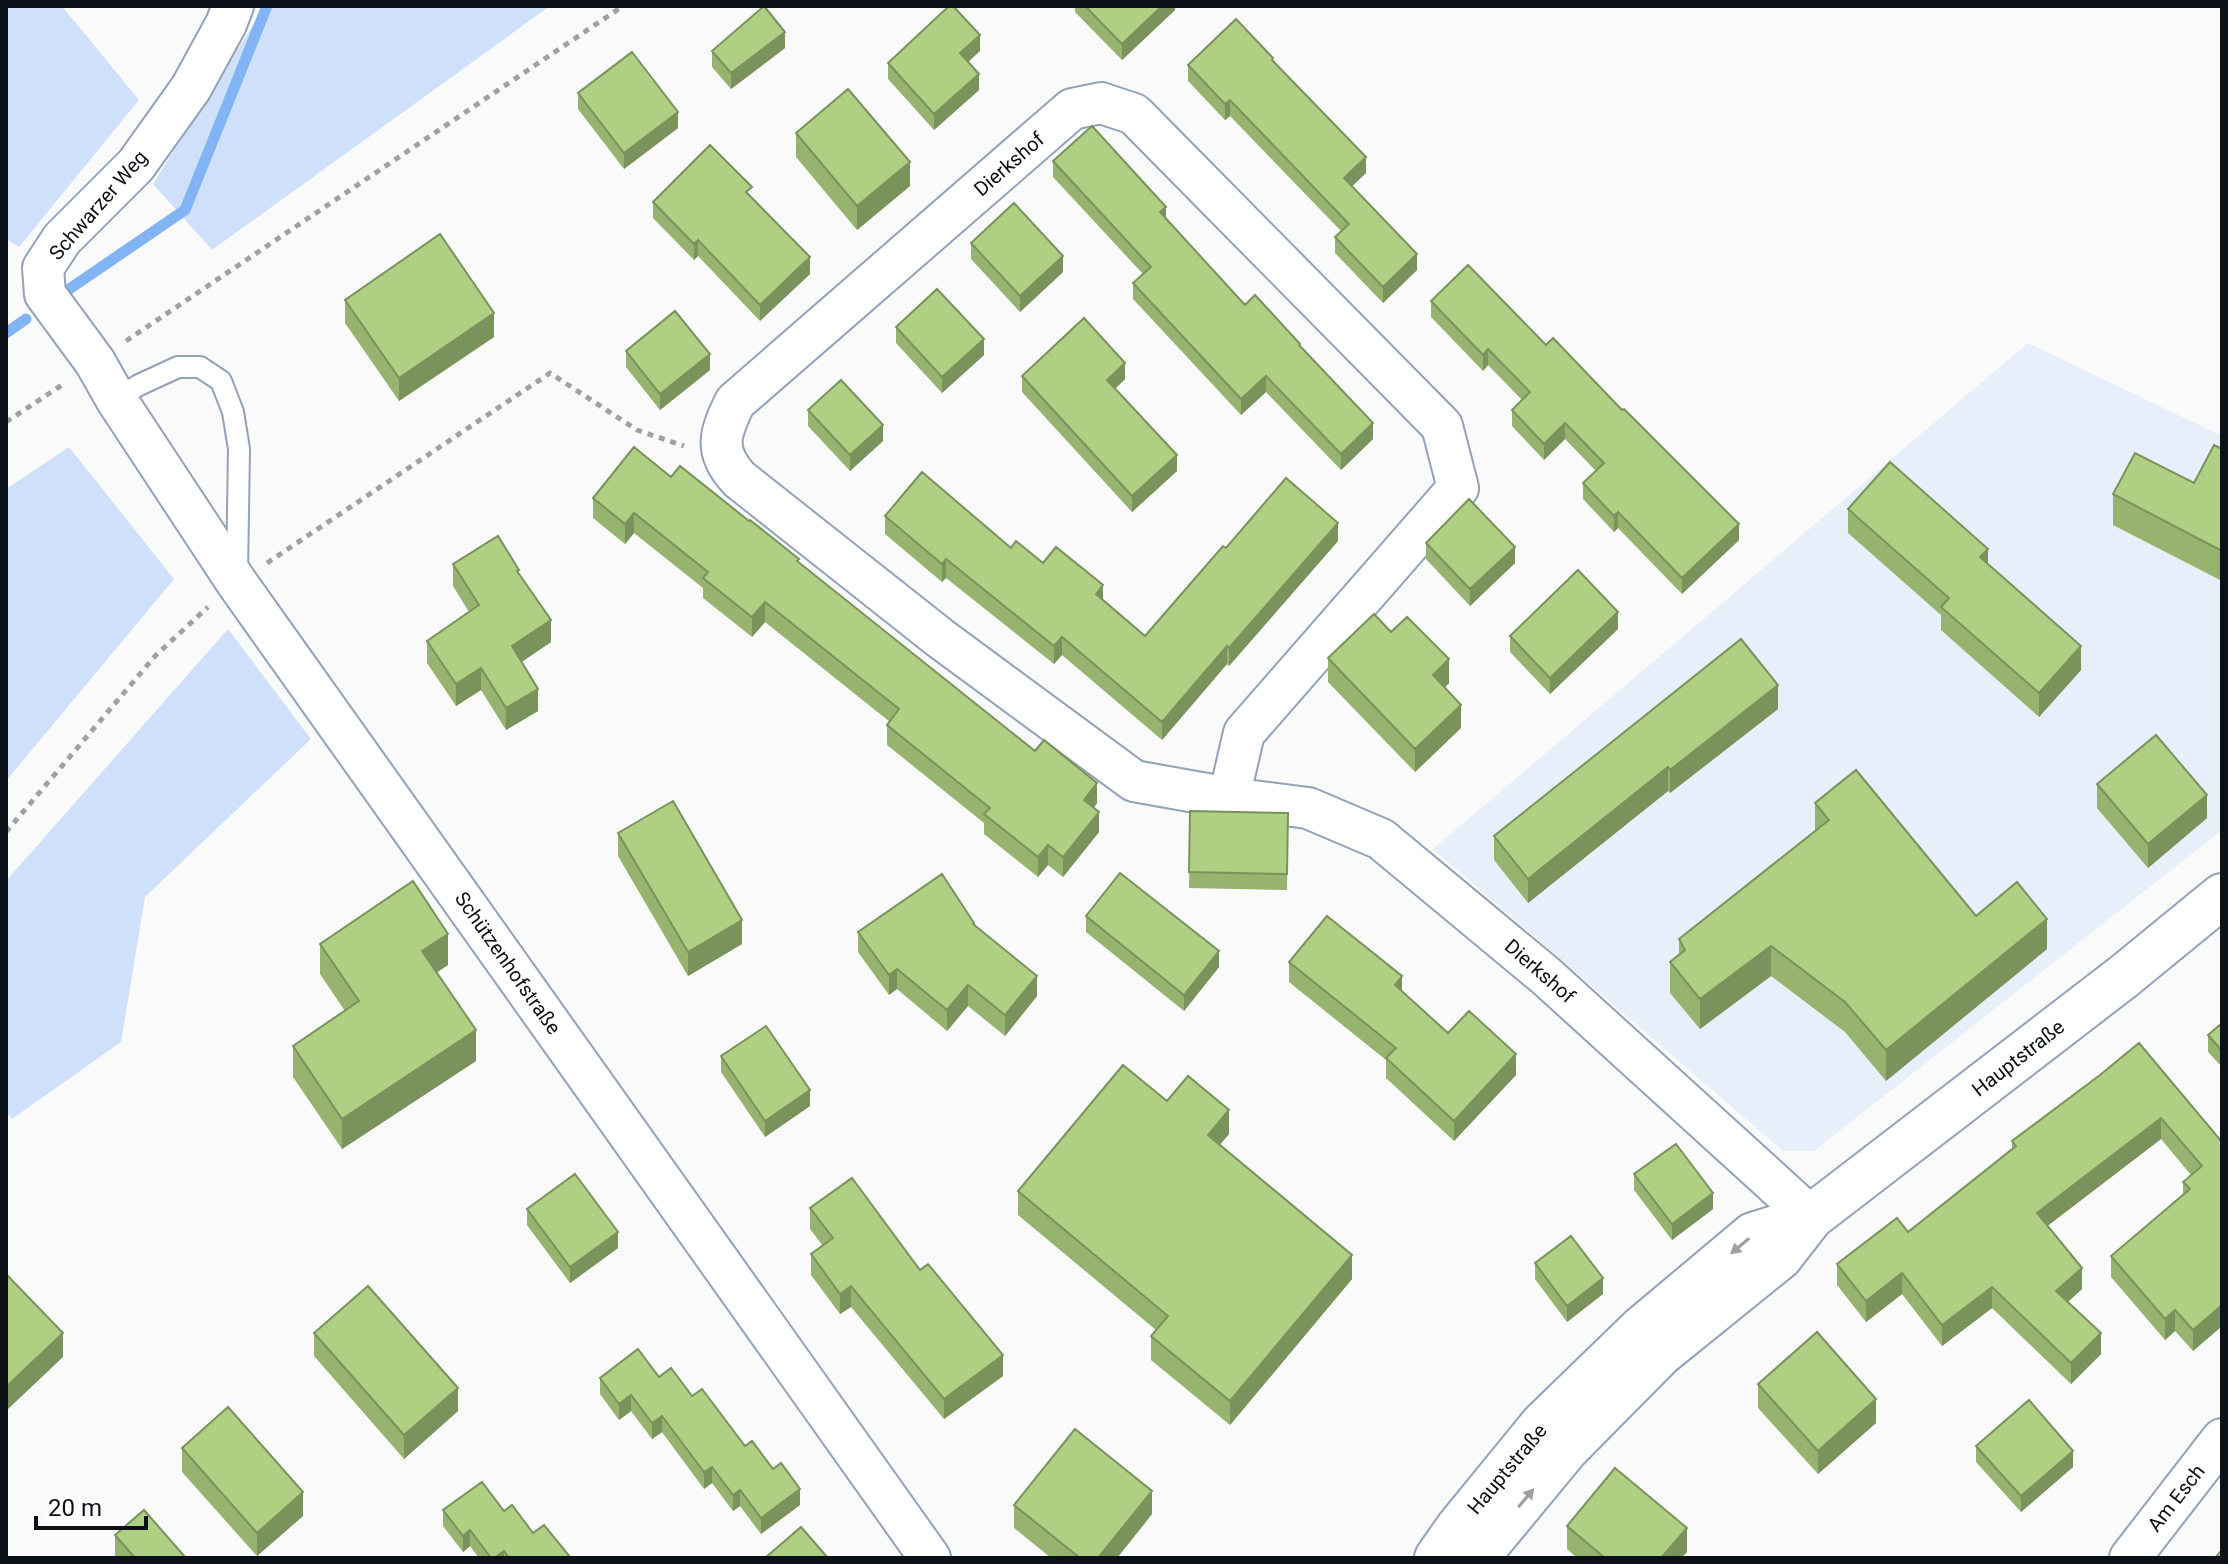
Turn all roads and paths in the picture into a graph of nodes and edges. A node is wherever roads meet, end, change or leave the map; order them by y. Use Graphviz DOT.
graph roads {
  1 [pos="233,6"];
  2 [pos="623,6"];
  3 [pos="95,362"];
  4 [pos="116,399"];
  5 [pos="6,422"];
  6 [pos="721,450"];
  7 [pos="237,583"];
  8 [pos="1229,798"];
  9 [pos="6,832"];
  10 [pos="2222,896"];
  11 [pos="1811,1217"];
  12 [pos="2222,1439"];
  13 [pos="1471,1550"];
  14 [pos="930,1558"];
  15 [pos="2130,1558"];
  1 -- 3 [label="street, Schwarzer Weg"];
  2 -- 3 [label="path"];
  3 -- 4 [label="street, Schützenhofstraße"];
  3 -- 5 [label="path"];
  4 -- 7 [label="street, Schützenhofstraße"];
  4 -- 7 [label="lane"];
  6 -- 7 [label="path"];
  6 -- 8 [label="street, Dierkshof"];
  6 -- 8 [label="street, Dierkshof"];
  7 -- 9 [label="path"];
  7 -- 14 [label="street, Schützenhofstraße"];
  8 -- 11 [label="street, Dierkshof"];
  10 -- 11 [label="main road, Hauptstraße"];
  11 -- 13 [label="main road, Hauptstraße"];
  12 -- 15 [label="street, Am Esch"];
}
